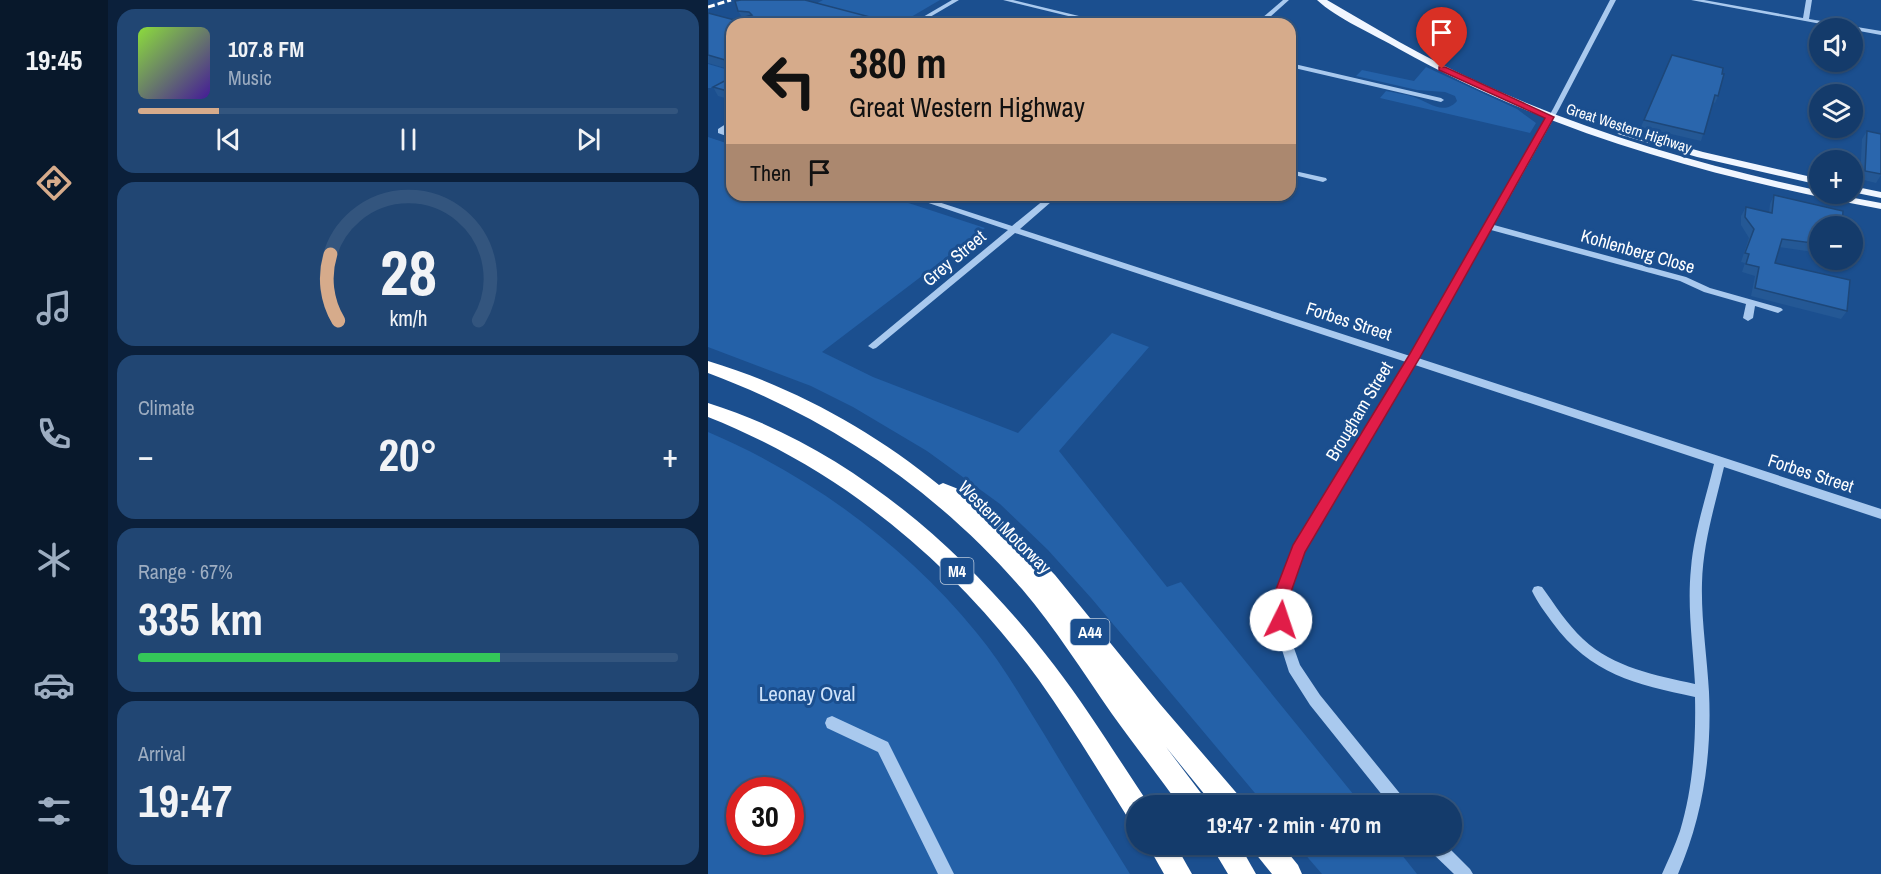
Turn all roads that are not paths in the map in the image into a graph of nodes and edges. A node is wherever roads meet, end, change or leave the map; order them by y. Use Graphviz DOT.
graph roads {
  1 [pos="956,0"];
  2 [pos="1006,0"];
  3 [pos="1048,0"];
  4 [pos="1286,0"];
  5 [pos="1321,0"];
  6 [pos="1333,0"];
  7 [pos="1613,0"];
  8 [pos="1694,0"];
  9 [pos="1809,0"];
  10 [pos="1036,7"];
  11 [pos="924,18"];
  12 [pos="1083,18"];
  13 [pos="1265,18"];
  14 [pos="1806,20"];
  15 [pos="1881,33"];
  16 [pos="1296,66"];
  17 [pos="1441,100"];
  18 [pos="1553,113"];
  19 [pos="1296,173"];
  20 [pos="1809,179"];
  21 [pos="1323,180"];
  22 [pos="1863,191"];
  23 [pos="1809,193"];
  24 [pos="1879,193"];
  25 [pos="927,201"];
  26 [pos="1048,201"];
  27 [pos="1863,203"];
  28 [pos="1849,204"];
  29 [pos="1881,206"];
  30 [pos="1881,215"];
  31 [pos="1487,226"];
  32 [pos="1014,230"];
  33 [pos="1751,302"];
  34 [pos="1778,310"];
  35 [pos="1748,318"];
  36 [pos="873,346"];
  37 [pos="1413,359"];
  38 [pos="708,367"];
  39 [pos="708,410"];
  40 [pos="1720,461"];
  41 [pos="927,484"];
  42 [pos="1881,514"];
  43 [pos="1538,591"];
  44 [pos="1702,692"];
  45 [pos="832,723"];
  46 [pos="1128,795"];
  47 [pos="1188,795"];
  48 [pos="1222,795"];
  49 [pos="1392,795"];
  50 [pos="1167,855"];
  51 [pos="1230,855"];
  52 [pos="1273,855"];
  53 [pos="1445,855"];
  54 [pos="946,874"];
  55 [pos="1179,874"];
  56 [pos="1243,874"];
  57 [pos="1289,874"];
  58 [pos="1465,874"];
  59 [pos="1670,874"];
  1 -- 11 [label="street"];
  2 -- 10 [label="street"];
  3 -- 10 [label="street"];
  4 -- 13 [label="street"];
  5 -- 18 [label="main road, Great Western Highway"];
  6 -- 18 [label="main road, Great Western Highway"];
  7 -- 18 [label="street, Brougham Street"];
  8 -- 14 [label="street"];
  9 -- 14 [label="street"];
  10 -- 12 [label="street"];
  14 -- 15 [label="street"];
  16 -- 17 [label="street"];
  18 -- 20 [label="main road, Great Western Highway"];
  18 -- 23 [label="main road, Great Western Highway"];
  18 -- 31 [label="street, Brougham Street"];
  19 -- 21 [label="street"];
  22 -- 24 [label="main road"];
  25 -- 32 [label="street, Forbes Street"];
  26 -- 32 [label="street, Grey Street"];
  27 -- 29 [label="main road, Great Western Highway"];
  28 -- 30 [label="main road"];
  31 -- 33 [label="street, Kohlenberg Close"];
  31 -- 37 [label="street, Brougham Street"];
  32 -- 36 [label="street, Grey Street"];
  32 -- 37 [label="street, Forbes Street"];
  33 -- 34 [label="street, Kohlenberg Close"];
  33 -- 35 [label="street"];
  37 -- 40 [label="street, Forbes Street"];
  37 -- 49 [label="street, Brougham Street"];
  38 -- 41 [label="highway, Western Motorway / M4"];
  39 -- 46 [label="highway, M4"];
  40 -- 42 [label="street, Forbes Street"];
  40 -- 44 [label="street"];
  41 -- 47 [label="highway, Western Motorway / M4"];
  41 -- 48 [label="highway, A44"];
  43 -- 44 [label="street"];
  44 -- 59 [label="street"];
  45 -- 54 [label="street"];
  50 -- 55 [label="highway"];
  51 -- 56 [label="highway"];
  52 -- 57 [label="highway"];
  53 -- 58 [label="street"];
}
